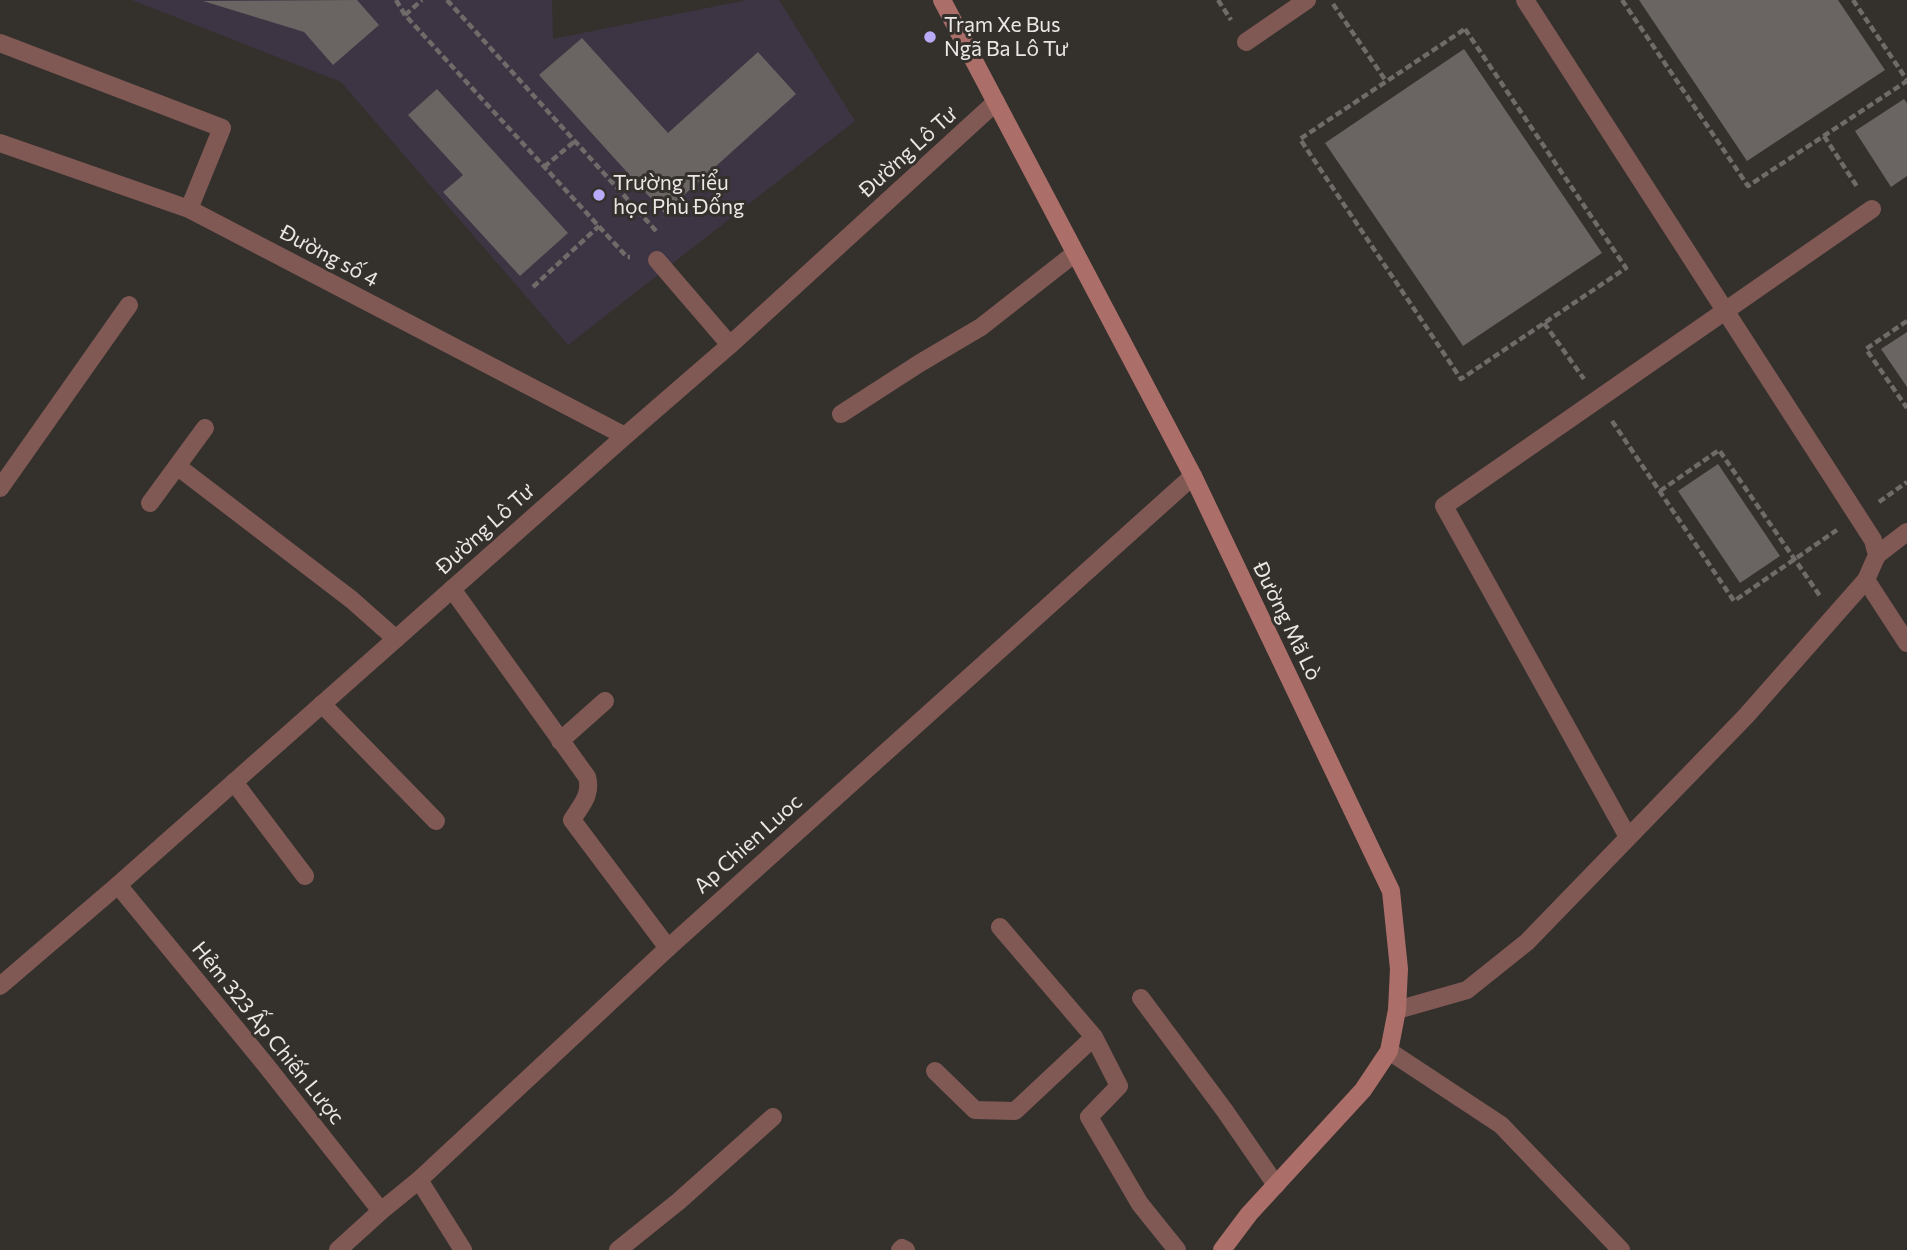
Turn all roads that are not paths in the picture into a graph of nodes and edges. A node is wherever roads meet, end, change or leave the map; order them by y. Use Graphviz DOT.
graph roads {
  1 [pos="942,0"];
  2 [pos="1307,0"];
  3 [pos="1525,0"];
  4 [pos="1246,42"];
  5 [pos="0,43"];
  6 [pos="996,102"];
  7 [pos="0,143"];
  8 [pos="189,209"];
  9 [pos="1872,209"];
  10 [pos="1074,254"];
  11 [pos="657,260"];
  12 [pos="129,305"];
  13 [pos="1725,311"];
  14 [pos="730,345"];
  15 [pos="841,414"];
  16 [pos="205,428"];
  17 [pos="625,436"];
  18 [pos="177,466"];
  19 [pos="1193,476"];
  20 [pos="0,488"];
  21 [pos="150,503"];
  22 [pos="1907,532"];
  23 [pos="1877,555"];
  24 [pos="1866,580"];
  25 [pos="452,589"];
  26 [pos="396,639"];
  27 [pos="1907,643"];
  28 [pos="605,701"];
  29 [pos="321,704"];
  30 [pos="560,741"];
  31 [pos="234,782"];
  32 [pos="436,821"];
  33 [pos="1629,837"];
  34 [pos="305,876"];
  35 [pos="118,885"];
  36 [pos="1000,926"];
  37 [pos="667,948"];
  38 [pos="0,986"];
  39 [pos="1141,998"];
  40 [pos="1397,1010"];
  41 [pos="1094,1037"];
  42 [pos="1389,1051"];
  43 [pos="935,1070"];
  44 [pos="773,1117"];
  45 [pos="419,1180"];
  46 [pos="1276,1185"];
  47 [pos="381,1211"];
  48 [pos="338,1250"];
  49 [pos="463,1250"];
  50 [pos="618,1250"];
  51 [pos="900,1250"];
  52 [pos="906,1250"];
  53 [pos="1177,1250"];
  54 [pos="1222,1250"];
  55 [pos="1621,1250"];
  1 -- 6 [label="main road, Đường Mã Lò"];
  2 -- 4 [label="street"];
  3 -- 13 [label="street"];
  5 -- 8 [label="street"];
  6 -- 10 [label="main road, Đường Mã Lò"];
  6 -- 14 [label="street, Đường Lô Tư"];
  7 -- 8 [label="street, Đường số 4"];
  8 -- 17 [label="street, Đường số 4"];
  9 -- 13 [label="street"];
  10 -- 15 [label="street"];
  10 -- 19 [label="main road, Đường Mã Lò"];
  11 -- 14 [label="street"];
  12 -- 20 [label="street"];
  13 -- 23 [label="street"];
  13 -- 33 [label="street"];
  14 -- 17 [label="street, Đường Lô Tư"];
  16 -- 18 [label="street"];
  17 -- 25 [label="street, Đường Lô Tư"];
  18 -- 21 [label="street"];
  18 -- 26 [label="street"];
  19 -- 37 [label="street, Ap Chien Luoc"];
  19 -- 40 [label="main road, Đường Mã Lò"];
  22 -- 23 [label="street"];
  23 -- 24 [label="street"];
  24 -- 27 [label="street"];
  24 -- 33 [label="street"];
  25 -- 26 [label="street, Đường Lô Tư"];
  25 -- 30 [label="street"];
  26 -- 29 [label="street, Đường Lô Tư"];
  28 -- 30 [label="street"];
  29 -- 31 [label="street, Đường Lô Tư"];
  29 -- 32 [label="street"];
  30 -- 37 [label="street"];
  31 -- 34 [label="street"];
  31 -- 35 [label="street, Đường Lô Tư"];
  33 -- 40 [label="street"];
  35 -- 38 [label="street, Đường Lô Tư"];
  35 -- 47 [label="street, Hẻm 323 Ấp Chiến Lược"];
  36 -- 41 [label="street"];
  37 -- 45 [label="street, Ap Chien Luoc"];
  39 -- 46 [label="street"];
  40 -- 42 [label="main road, Đường Mã Lò"];
  41 -- 43 [label="street"];
  41 -- 53 [label="street"];
  42 -- 46 [label="main road, Đường Mã Lò"];
  42 -- 55 [label="street"];
  44 -- 50 [label="street"];
  45 -- 47 [label="street, Ap Chien Luoc"];
  45 -- 49 [label="street"];
  46 -- 54 [label="main road, Đường Mã Lò"];
  47 -- 48 [label="street, Ap Chien Luoc"];
  51 -- 52 [label="street"];
}
